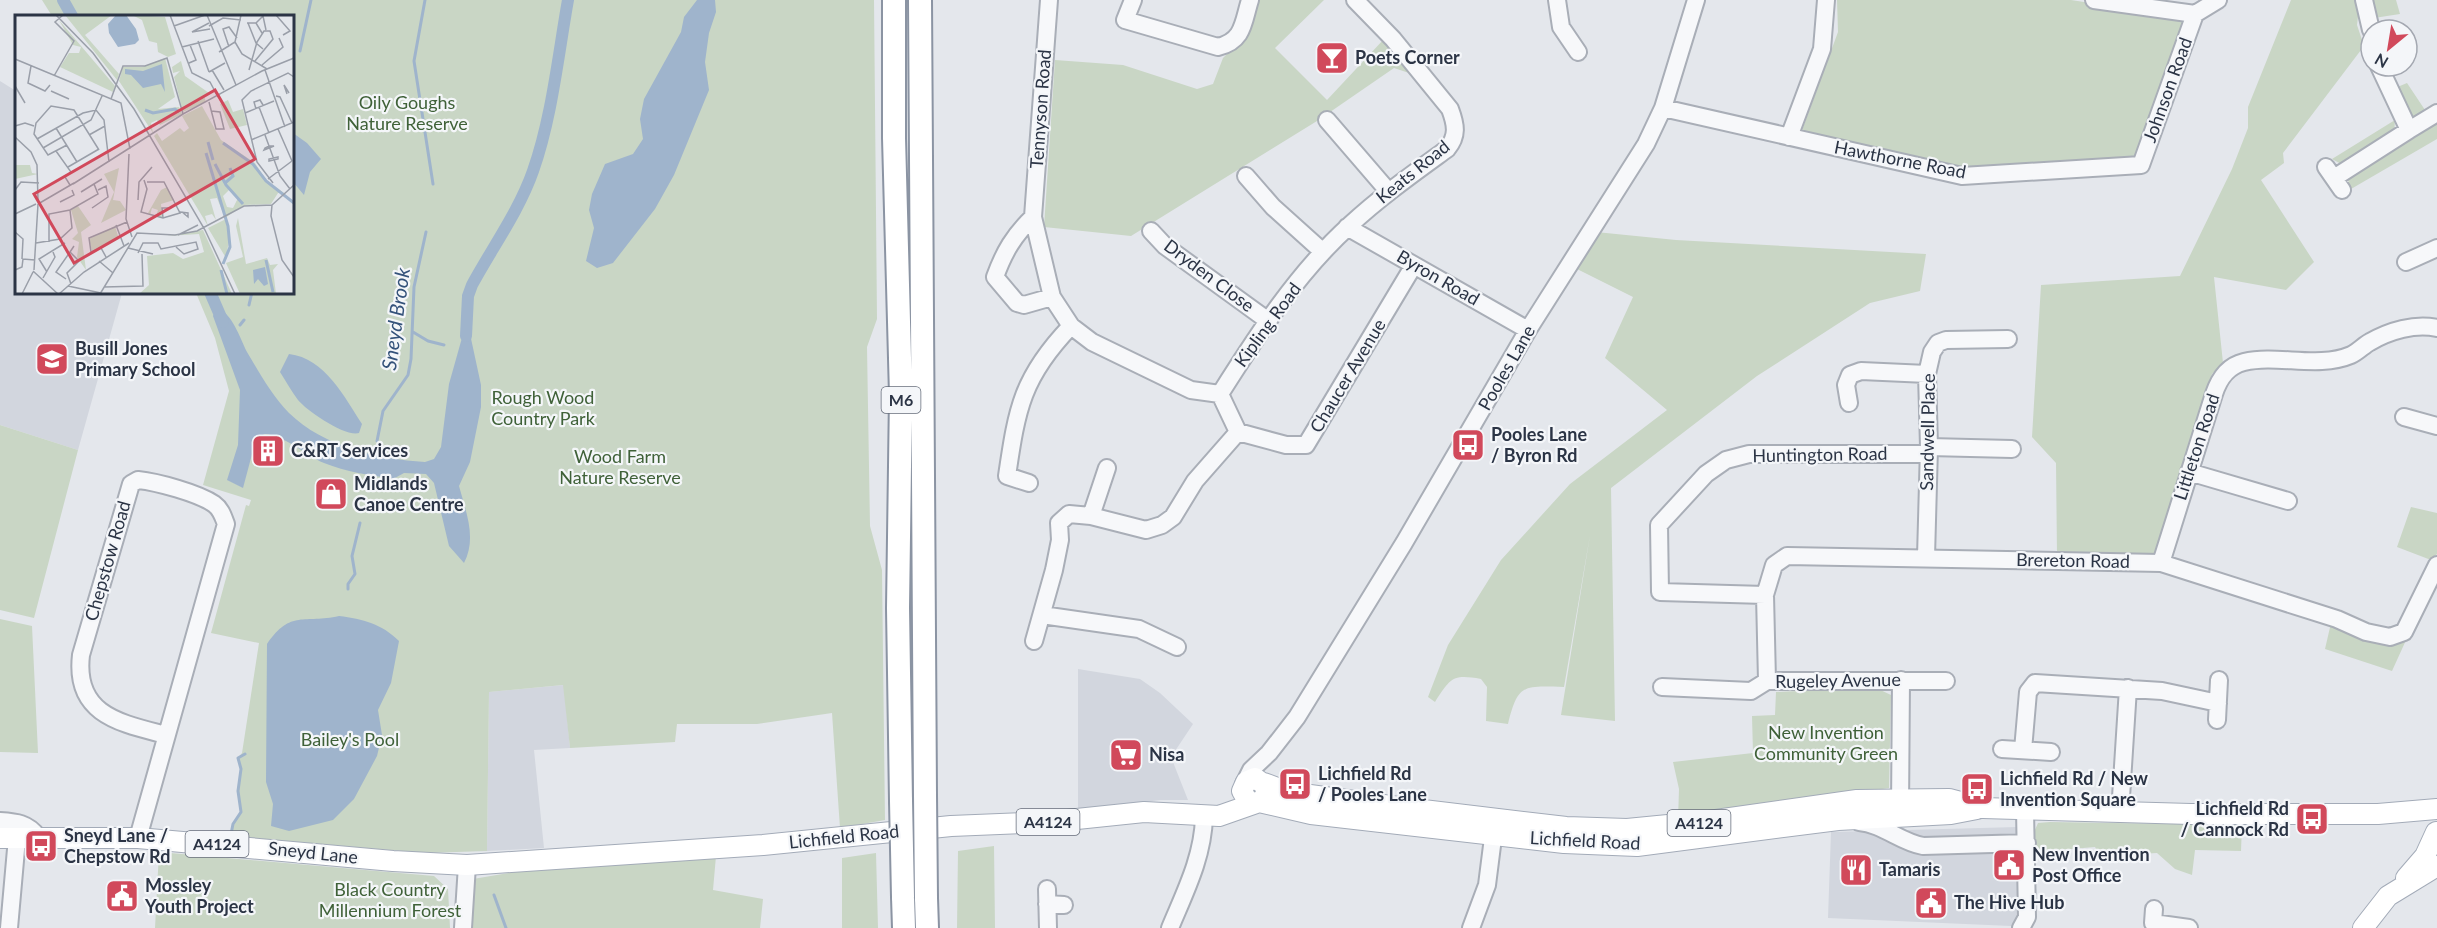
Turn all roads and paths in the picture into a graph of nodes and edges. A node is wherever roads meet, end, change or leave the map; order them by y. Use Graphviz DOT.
graph roads {
  1 [pos="894,0"];
  2 [pos="920,0"];
  3 [pos="1049,0"];
  4 [pos="1133,0"];
  5 [pos="1250,0"];
  6 [pos="1354,0"];
  7 [pos="1557,0"];
  8 [pos="1696,0"];
  9 [pos="1826,0"];
  10 [pos="2094,0"];
  11 [pos="2218,0"];
  12 [pos="2364,0"];
  13 [pos="2195,14"];
  14 [pos="2368,18"];
  15 [pos="1577,43"];
  16 [pos="2385,78"];
  17 [pos="1663,108"];
  18 [pos="2437,113"];
  19 [pos="1327,120"];
  20 [pos="2409,130"];
  21 [pos="1789,137"];
  22 [pos="2141,165"];
  23 [pos="1246,176"];
  24 [pos="2334,178"];
  25 [pos="1389,192"];
  26 [pos="1033,217"];
  27 [pos="1347,226"];
  28 [pos="1152,231"];
  29 [pos="2437,248"];
  30 [pos="1323,252"];
  31 [pos="2416,263"];
  32 [pos="1414,265"];
  33 [pos="1052,297"];
  34 [pos="1267,320"];
  35 [pos="1071,326"];
  36 [pos="2437,328"];
  37 [pos="1528,330"];
  38 [pos="2008,339"];
  39 [pos="1927,374"];
  40 [pos="1220,394"];
  41 [pos="1849,403"];
  42 [pos="2404,417"];
  43 [pos="2437,426"];
  44 [pos="1238,432"];
  45 [pos="2012,448"];
  46 [pos="1929,450"];
  47 [pos="1107,468"];
  48 [pos="2189,472"];
  49 [pos="1029,483"];
  50 [pos="2288,501"];
  51 [pos="1091,516"];
  52 [pos="1926,557"];
  53 [pos="2161,563"];
  54 [pos="2437,565"];
  55 [pos="1765,595"];
  56 [pos="1042,615"];
  57 [pos="1034,641"];
  58 [pos="1177,647"];
  59 [pos="1901,680"];
  60 [pos="2219,680"];
  61 [pos="1767,681"];
  62 [pos="1946,681"];
  63 [pos="1662,687"];
  64 [pos="2128,688"];
  65 [pos="2218,703"];
  66 [pos="2217,720"];
  67 [pos="166,735"];
  68 [pos="2002,749"];
  69 [pos="2023,750"];
  70 [pos="2051,753"];
  71 [pos="1255,790"];
  72 [pos="1900,807"];
  73 [pos="2437,809"];
  74 [pos="2025,810"];
  75 [pos="2120,813"];
  76 [pos="2378,814"];
  77 [pos="1204,817"];
  78 [pos="1838,820"];
  79 [pos="0,821"];
  80 [pos="1495,827"];
  81 [pos="2436,829"];
  82 [pos="38,837"];
  83 [pos="8,838"];
  84 [pos="138,838"];
  85 [pos="1904,840"];
  86 [pos="2027,843"];
  87 [pos="475,864"];
  88 [pos="2437,866"];
  89 [pos="2397,889"];
  90 [pos="1053,900"];
  91 [pos="2154,909"];
  92 [pos="9,928"];
  93 [pos="463,928"];
  94 [pos="904,928"];
  95 [pos="927,928"];
  96 [pos="1048,928"];
  97 [pos="1170,928"];
  98 [pos="1471,928"];
  99 [pos="2021,928"];
  100 [pos="2189,928"];
  101 [pos="2363,928"];
  1 -- 94 [label="highway, M6, bridge"];
  2 -- 95 [label="highway, M6, bridge"];
  3 -- 26 [label="street, Tennyson Road"];
  4 -- 5 [label="street"];
  6 -- 25 [label="street, Keats Road"];
  7 -- 15 [label="street"];
  8 -- 17 [label="street, Pooles Lane"];
  9 -- 21 [label="street"];
  10 -- 13 [label="street, Johnson Road"];
  11 -- 13 [label="street, Johnson Road"];
  12 -- 14 [label="street"];
  13 -- 22 [label="street, Johnson Road"];
  16 -- 20 [label="street"];
  17 -- 21 [label="street, Hawthorne Road"];
  17 -- 37 [label="street, Pooles Lane"];
  18 -- 20 [label="street"];
  19 -- 25 [label="street"];
  20 -- 24 [label="street"];
  21 -- 22 [label="street, Hawthorne Road"];
  23 -- 30 [label="street"];
  25 -- 27 [label="street, Keats Road"];
  26 -- 33 [label="street, Tennyson Road"];
  26 -- 33 [label="street"];
  27 -- 30 [label="street, Kipling Road"];
  27 -- 32 [label="street, Byron Road"];
  28 -- 34 [label="street, Dryden Close"];
  29 -- 31 [label="street"];
  30 -- 34 [label="street, Kipling Road"];
  32 -- 37 [label="street, Byron Road"];
  32 -- 44 [label="street, Chaucer Avenue"];
  33 -- 35 [label="street, Tennyson Road"];
  34 -- 40 [label="street, Kipling Road"];
  35 -- 40 [label="street, Tennyson Road"];
  35 -- 49 [label="street"];
  36 -- 48 [label="street, Littleton Road"];
  37 -- 71 [label="street, Pooles Lane"];
  38 -- 39 [label="street, Sandwell Place"];
  39 -- 41 [label="street"];
  39 -- 46 [label="street, Sandwell Place"];
  40 -- 44 [label="street"];
  42 -- 43 [label="street"];
  44 -- 51 [label="street"];
  45 -- 46 [label="street"];
  46 -- 52 [label="street, Sandwell Place"];
  46 -- 55 [label="street, Huntington Road"];
  47 -- 51 [label="street"];
  48 -- 50 [label="street"];
  48 -- 53 [label="street, Littleton Road"];
  51 -- 56 [label="street"];
  52 -- 53 [label="street, Brereton Road"];
  52 -- 55 [label="street, Brereton Road"];
  53 -- 54 [label="street, Brereton Road"];
  55 -- 61 [label="street, Brereton Road"];
  56 -- 57 [label="street"];
  56 -- 58 [label="street"];
  59 -- 61 [label="street, Rugeley Avenue"];
  59 -- 62 [label="street, Rugeley Avenue"];
  59 -- 72 [label="street"];
  60 -- 65 [label="street"];
  61 -- 63 [label="street, Rugeley Avenue"];
  64 -- 65 [label="street"];
  64 -- 69 [label="street"];
  64 -- 75 [label="street"];
  65 -- 66 [label="street"];
  67 -- 67 [label="street, Chepstow Road"];
  67 -- 84 [label="street, Chepstow Road"];
  68 -- 69 [label="street"];
  69 -- 70 [label="street"];
  71 -- 77 [label="main road, Lichfield Road / A4124"];
  71 -- 80 [label="main road, Lichfield Road / A4124"];
  72 -- 74 [label="main road, Lichfield Road / A4124"];
  72 -- 78 [label="main road, Lichfield Road / A4124"];
  72 -- 80 [label="main road, Lichfield Road / A4124"];
  72 -- 85 [label="street"];
  73 -- 76 [label="main road, Lichfield Road / A4124"];
  74 -- 75 [label="main road, Lichfield Road / A4124"];
  74 -- 86 [label="street"];
  75 -- 76 [label="main road, Lichfield Road / A4124"];
  76 -- 81 [label="main road, Lichfield Road / A4124"];
  77 -- 87 [label="main road, Lichfield Road / A4124"];
  77 -- 97 [label="street"];
  78 -- 80 [label="main road, Lichfield Road / A4124"];
  78 -- 85 [label="street"];
  79 -- 82 [label="street"];
  80 -- 98 [label="street"];
  81 -- 89 [label="main road"];
  82 -- 83 [label="main road, Sneyd Lane / A4124"];
  82 -- 84 [label="main road, Sneyd Lane / A4124"];
  83 -- 92 [label="street"];
  84 -- 87 [label="main road, Sneyd Lane / A4124"];
  85 -- 86 [label="street"];
  86 -- 99 [label="street"];
  87 -- 93 [label="street"];
  88 -- 89 [label="main road"];
  89 -- 101 [label="main road"];
  90 -- 96 [label="street"];
  91 -- 100 [label="street"];
}
